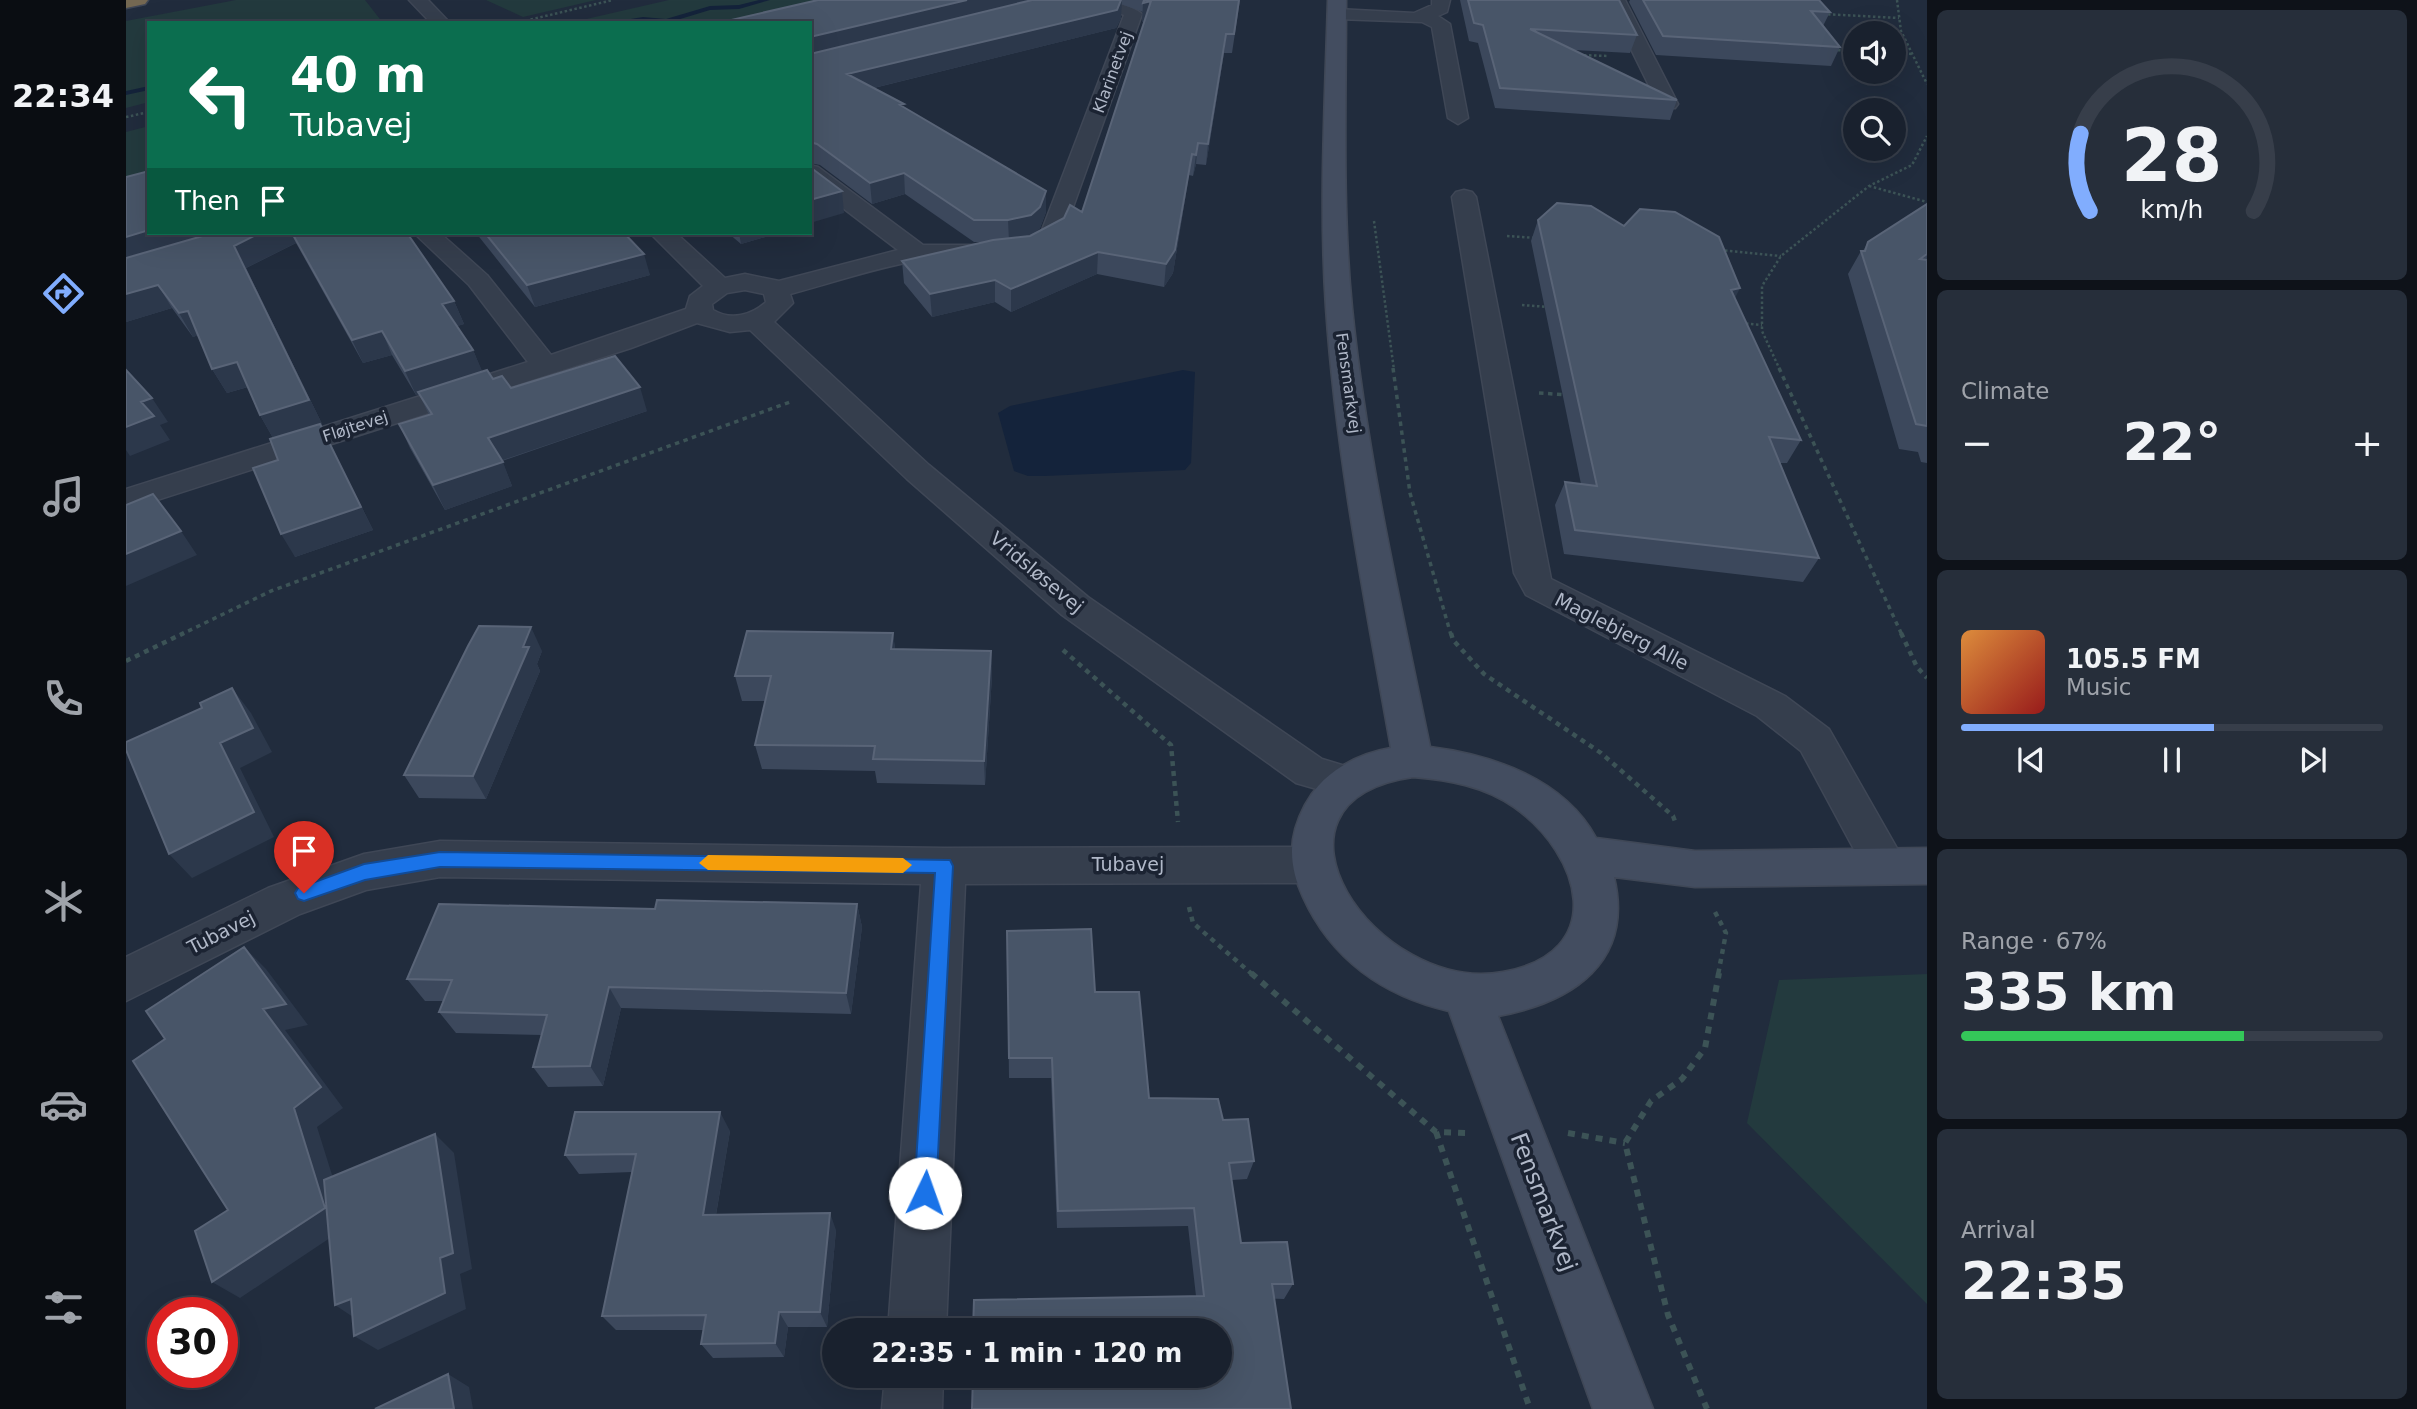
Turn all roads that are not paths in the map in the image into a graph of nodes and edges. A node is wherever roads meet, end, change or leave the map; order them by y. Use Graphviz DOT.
graph roads {
  1 [pos="139,0"];
  2 [pos="418,0"];
  3 [pos="1440,0"];
  4 [pos="1617,2"];
  5 [pos="126,3"];
  6 [pos="1593,3"];
  7 [pos="1052,6"];
  8 [pos="1337,7"];
  9 [pos="1424,16"];
  10 [pos="439,21"];
  11 [pos="1668,104"];
  12 [pos="1458,118"];
  13 [pos="812,174"];
  14 [pos="1464,197"];
  15 [pos="428,235"];
  16 [pos="664,235"];
  17 [pos="917,253"];
  18 [pos="719,286"];
  19 [pos="776,290"];
  20 [pos="700,313"];
  21 [pos="756,320"];
  22 [pos="545,366"];
  23 [pos="126,500"];
  24 [pos="1413,761"];
  25 [pos="1348,782"];
  26 [pos="1585,855"];
  27 [pos="1312,865"];
  28 [pos="944,866"];
  29 [pos="1885,866"];
  30 [pos="1927,866"];
  31 [pos="126,980"];
  32 [pos="1466,994"];
  33 [pos="918,1318"];
  34 [pos="913,1388"];
  35 [pos="912,1409"];
  36 [pos="1623,1409"];
  1 -- 5 [label="highway"];
  2 -- 10 [label="street"];
  3 -- 9 [label="street"];
  4 -- 6 [label="street"];
  4 -- 11 [label="street"];
  7 -- 17 [label="street, Klarinetvej"];
  8 -- 9 [label="street"];
  8 -- 24 [label="street, Fensmarkvej"];
  9 -- 12 [label="street"];
  13 -- 17 [label="street"];
  14 -- 29 [label="street, Maglebjerg Alle"];
  15 -- 22 [label="street"];
  16 -- 18 [label="street"];
  17 -- 19 [label="street, Klarinetvej"];
  18 -- 19 [label="street"];
  18 -- 20 [label="street"];
  19 -- 21 [label="street"];
  20 -- 21 [label="street"];
  20 -- 22 [label="street, Fløjtevej"];
  21 -- 25 [label="street, Vridsløsevej"];
  22 -- 23 [label="street, Fløjtevej"];
  24 -- 25 [label="street"];
  24 -- 26 [label="street"];
  25 -- 27 [label="street"];
  26 -- 29 [label="street"];
  26 -- 32 [label="street"];
  27 -- 28 [label="street, Tubavej"];
  27 -- 32 [label="street"];
  28 -- 31 [label="street, Tubavej"];
  28 -- 33 [label="street"];
  29 -- 30 [label="street"];
  32 -- 36 [label="street, Fensmarkvej"];
  34 -- 35 [label="street"];
}
